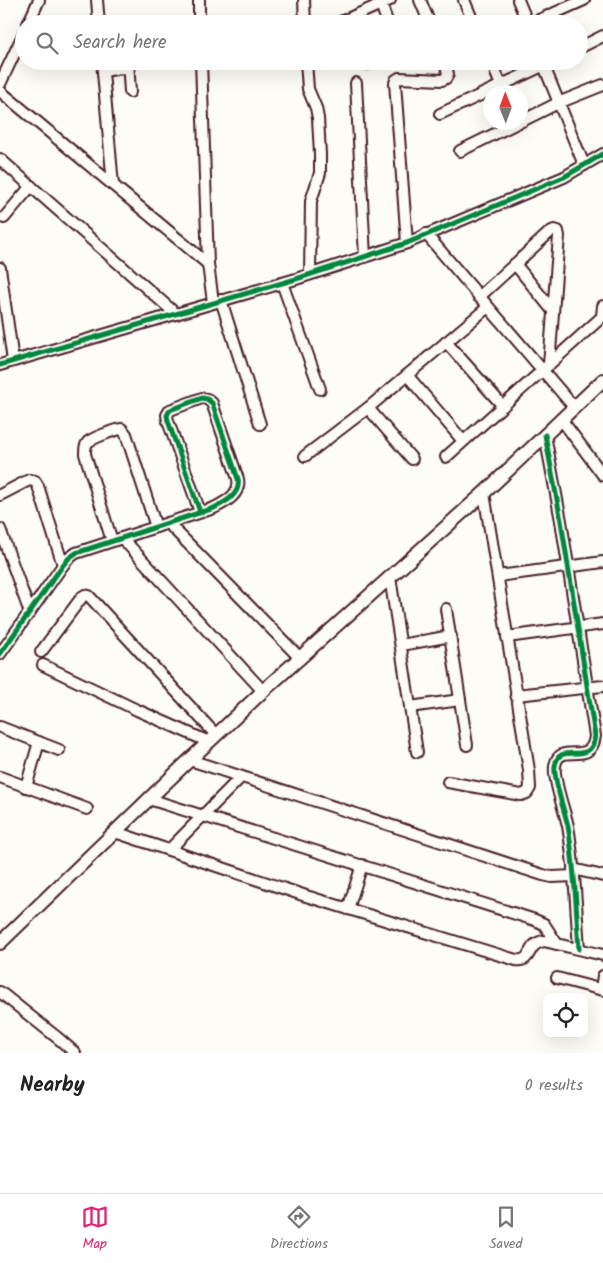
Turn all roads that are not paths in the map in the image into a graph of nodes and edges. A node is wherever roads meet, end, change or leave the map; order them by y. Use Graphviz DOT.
graph roads {
  1 [pos="39,0"];
  2 [pos="97,0"];
  3 [pos="198,0"];
  4 [pos="304,0"];
  5 [pos="420,0"];
  6 [pos="464,0"];
  7 [pos="518,0"];
  8 [pos="584,0"];
  9 [pos="385,2"];
  10 [pos="571,3"];
  11 [pos="32,15"];
  12 [pos="98,15"];
  13 [pos="199,15"];
  14 [pos="305,15"];
  15 [pos="362,15"];
  16 [pos="387,15"];
  17 [pos="426,15"];
  18 [pos="470,15"];
  19 [pos="525,15"];
  20 [pos="547,15"];
  21 [pos="603,36"];
  22 [pos="588,44"];
  23 [pos="15,52"];
  24 [pos="103,70"];
  25 [pos="128,70"];
  26 [pos="201,70"];
  27 [pos="307,70"];
  28 [pos="448,70"];
  29 [pos="495,70"];
  30 [pos="531,70"];
  31 [pos="544,70"];
  32 [pos="356,83"];
  33 [pos="0,84"];
  34 [pos="603,84"];
  35 [pos="502,85"];
  36 [pos="504,85"];
  37 [pos="0,91"];
  38 [pos="130,92"];
  39 [pos="483,95"];
  40 [pos="558,103"];
  41 [pos="440,114"];
  42 [pos="528,118"];
  43 [pos="503,130"];
  44 [pos="460,151"];
  45 [pos="603,154"];
  46 [pos="0,159"];
  47 [pos="584,165"];
  48 [pos="113,185"];
  49 [pos="31,186"];
  50 [pos="4,218"];
  51 [pos="426,234"];
  52 [pos="407,243"];
  53 [pos="365,257"];
  54 [pos="208,264"];
  55 [pos="515,264"];
  56 [pos="0,268"];
  57 [pos="310,274"];
  58 [pos="282,283"];
  59 [pos="479,297"];
  60 [pos="217,301"];
  61 [pos="603,306"];
  62 [pos="488,307"];
  63 [pos="553,311"];
  64 [pos="176,314"];
  65 [pos="603,316"];
  66 [pos="446,342"];
  67 [pos="13,361"];
  68 [pos="0,365"];
  69 [pos="546,368"];
  70 [pos="407,375"];
  71 [pos="603,380"];
  72 [pos="320,389"];
  73 [pos="503,406"];
  74 [pos="574,407"];
  75 [pos="368,408"];
  76 [pos="562,419"];
  77 [pos="260,424"];
  78 [pos="545,435"];
  79 [pos="463,442"];
  80 [pos="305,456"];
  81 [pos="446,457"];
  82 [pos="412,459"];
  83 [pos="603,475"];
  84 [pos="484,493"];
  85 [pos="0,495"];
  86 [pos="200,512"];
  87 [pos="168,523"];
  88 [pos="156,527"];
  89 [pos="0,529"];
  90 [pos="117,540"];
  91 [pos="603,562"];
  92 [pos="63,566"];
  93 [pos="568,567"];
  94 [pos="498,576"];
  95 [pos="390,577"];
  96 [pos="446,609"];
  97 [pos="30,613"];
  98 [pos="603,624"];
  99 [pos="578,627"];
  100 [pos="451,636"];
  101 [pos="507,637"];
  102 [pos="401,645"];
  103 [pos="41,652"];
  104 [pos="0,654"];
  105 [pos="300,658"];
  106 [pos="43,665"];
  107 [pos="603,686"];
  108 [pos="587,688"];
  109 [pos="264,691"];
  110 [pos="516,695"];
  111 [pos="460,700"];
  112 [pos="410,707"];
  113 [pos="0,728"];
  114 [pos="213,738"];
  115 [pos="39,742"];
  116 [pos="467,745"];
  117 [pos="59,750"];
  118 [pos="417,752"];
  119 [pos="190,760"];
  120 [pos="0,777"];
  121 [pos="241,777"];
  122 [pos="448,782"];
  123 [pos="26,787"];
  124 [pos="149,799"];
  125 [pos="87,809"];
  126 [pos="203,816"];
  127 [pos="115,832"];
  128 [pos="169,850"];
  129 [pos="362,866"];
  130 [pos="574,873"];
  131 [pos="603,876"];
  132 [pos="348,909"];
  133 [pos="0,943"];
  134 [pos="557,944"];
  135 [pos="579,949"];
  136 [pos="603,954"];
  137 [pos="603,976"];
  138 [pos="557,978"];
  139 [pos="602,990"];
  140 [pos="0,992"];
  141 [pos="75,1053"];
  1 -- 11 [label="street"];
  2 -- 12 [label="street"];
  3 -- 13 [label="street"];
  4 -- 14 [label="street"];
  5 -- 17 [label="street"];
  6 -- 18 [label="street"];
  7 -- 19 [label="street"];
  8 -- 10 [label="street"];
  9 -- 15 [label="street"];
  9 -- 16 [label="street"];
  10 -- 20 [label="street"];
  21 -- 22 [label="street"];
  23 -- 33 [label="street"];
  24 -- 48 [label="street"];
  25 -- 38 [label="street"];
  26 -- 54 [label="street"];
  27 -- 57 [label="street"];
  28 -- 52 [label="street"];
  29 -- 35 [label="street"];
  30 -- 36 [label="street"];
  31 -- 40 [label="street"];
  32 -- 53 [label="street"];
  34 -- 40 [label="street"];
  37 -- 48 [label="street"];
  39 -- 41 [label="street"];
  40 -- 42 [label="street"];
  40 -- 47 [label="street"];
  43 -- 44 [label="street"];
  45 -- 47 [label="street"];
  46 -- 49 [label="street"];
  47 -- 51 [label="street"];
  48 -- 54 [label="street"];
  49 -- 50 [label="street"];
  49 -- 64 [label="street"];
  51 -- 52 [label="street"];
  51 -- 59 [label="street"];
  52 -- 53 [label="street"];
  53 -- 57 [label="street"];
  54 -- 60 [label="street"];
  55 -- 59 [label="street"];
  55 -- 63 [label="street"];
  55 -- 63 [label="street"];
  56 -- 67 [label="street"];
  57 -- 58 [label="street"];
  58 -- 60 [label="street"];
  58 -- 72 [label="street"];
  59 -- 62 [label="street"];
  60 -- 64 [label="street"];
  60 -- 77 [label="street"];
  61 -- 65 [label="street"];
  62 -- 66 [label="street"];
  62 -- 69 [label="street"];
  63 -- 69 [label="street"];
  64 -- 67 [label="street"];
  65 -- 69 [label="street"];
  66 -- 70 [label="street"];
  66 -- 73 [label="street"];
  67 -- 68 [label="street"];
  69 -- 73 [label="street"];
  69 -- 74 [label="street"];
  70 -- 75 [label="street"];
  70 -- 79 [label="street"];
  71 -- 74 [label="main road"];
  73 -- 79 [label="street"];
  74 -- 76 [label="main road"];
  75 -- 80 [label="street"];
  75 -- 82 [label="street"];
  76 -- 78 [label="main road"];
  76 -- 83 [label="street"];
  78 -- 84 [label="main road"];
  78 -- 93 [label="street"];
  79 -- 81 [label="street"];
  84 -- 94 [label="street"];
  84 -- 95 [label="main road"];
  85 -- 92 [label="street"];
  86 -- 86 [label="street"];
  86 -- 87 [label="street"];
  87 -- 88 [label="street"];
  87 -- 105 [label="street"];
  88 -- 90 [label="street"];
  88 -- 90 [label="street"];
  89 -- 97 [label="street"];
  90 -- 92 [label="street"];
  90 -- 109 [label="street"];
  91 -- 93 [label="street"];
  92 -- 97 [label="street"];
  93 -- 94 [label="street"];
  93 -- 99 [label="street"];
  94 -- 101 [label="street"];
  95 -- 102 [label="street"];
  95 -- 105 [label="main road"];
  96 -- 100 [label="street"];
  97 -- 104 [label="street"];
  98 -- 99 [label="street"];
  99 -- 101 [label="street"];
  99 -- 108 [label="street"];
  100 -- 102 [label="street"];
  100 -- 111 [label="street"];
  101 -- 110 [label="street"];
  102 -- 112 [label="street"];
  103 -- 114 [label="street"];
  105 -- 109 [label="main road"];
  106 -- 114 [label="street"];
  107 -- 108 [label="street"];
  108 -- 110 [label="street"];
  108 -- 130 [label="street"];
  109 -- 114 [label="main road"];
  110 -- 122 [label="street"];
  111 -- 112 [label="street"];
  111 -- 116 [label="street"];
  112 -- 118 [label="street"];
  113 -- 115 [label="street"];
  114 -- 119 [label="main road"];
  115 -- 117 [label="street"];
  115 -- 123 [label="street"];
  119 -- 121 [label="street"];
  119 -- 124 [label="main road"];
  120 -- 123 [label="street"];
  121 -- 126 [label="street"];
  121 -- 130 [label="street"];
  123 -- 125 [label="street"];
  124 -- 126 [label="street"];
  124 -- 127 [label="main road"];
  126 -- 128 [label="street"];
  126 -- 129 [label="street"];
  127 -- 128 [label="street"];
  127 -- 133 [label="main road"];
  128 -- 132 [label="street"];
  129 -- 132 [label="street"];
  129 -- 134 [label="street"];
  130 -- 131 [label="street"];
  130 -- 135 [label="street"];
  132 -- 134 [label="street"];
  134 -- 135 [label="street"];
  135 -- 136 [label="street"];
  137 -- 139 [label="street"];
  138 -- 139 [label="street"];
  140 -- 141 [label="street"];
}
